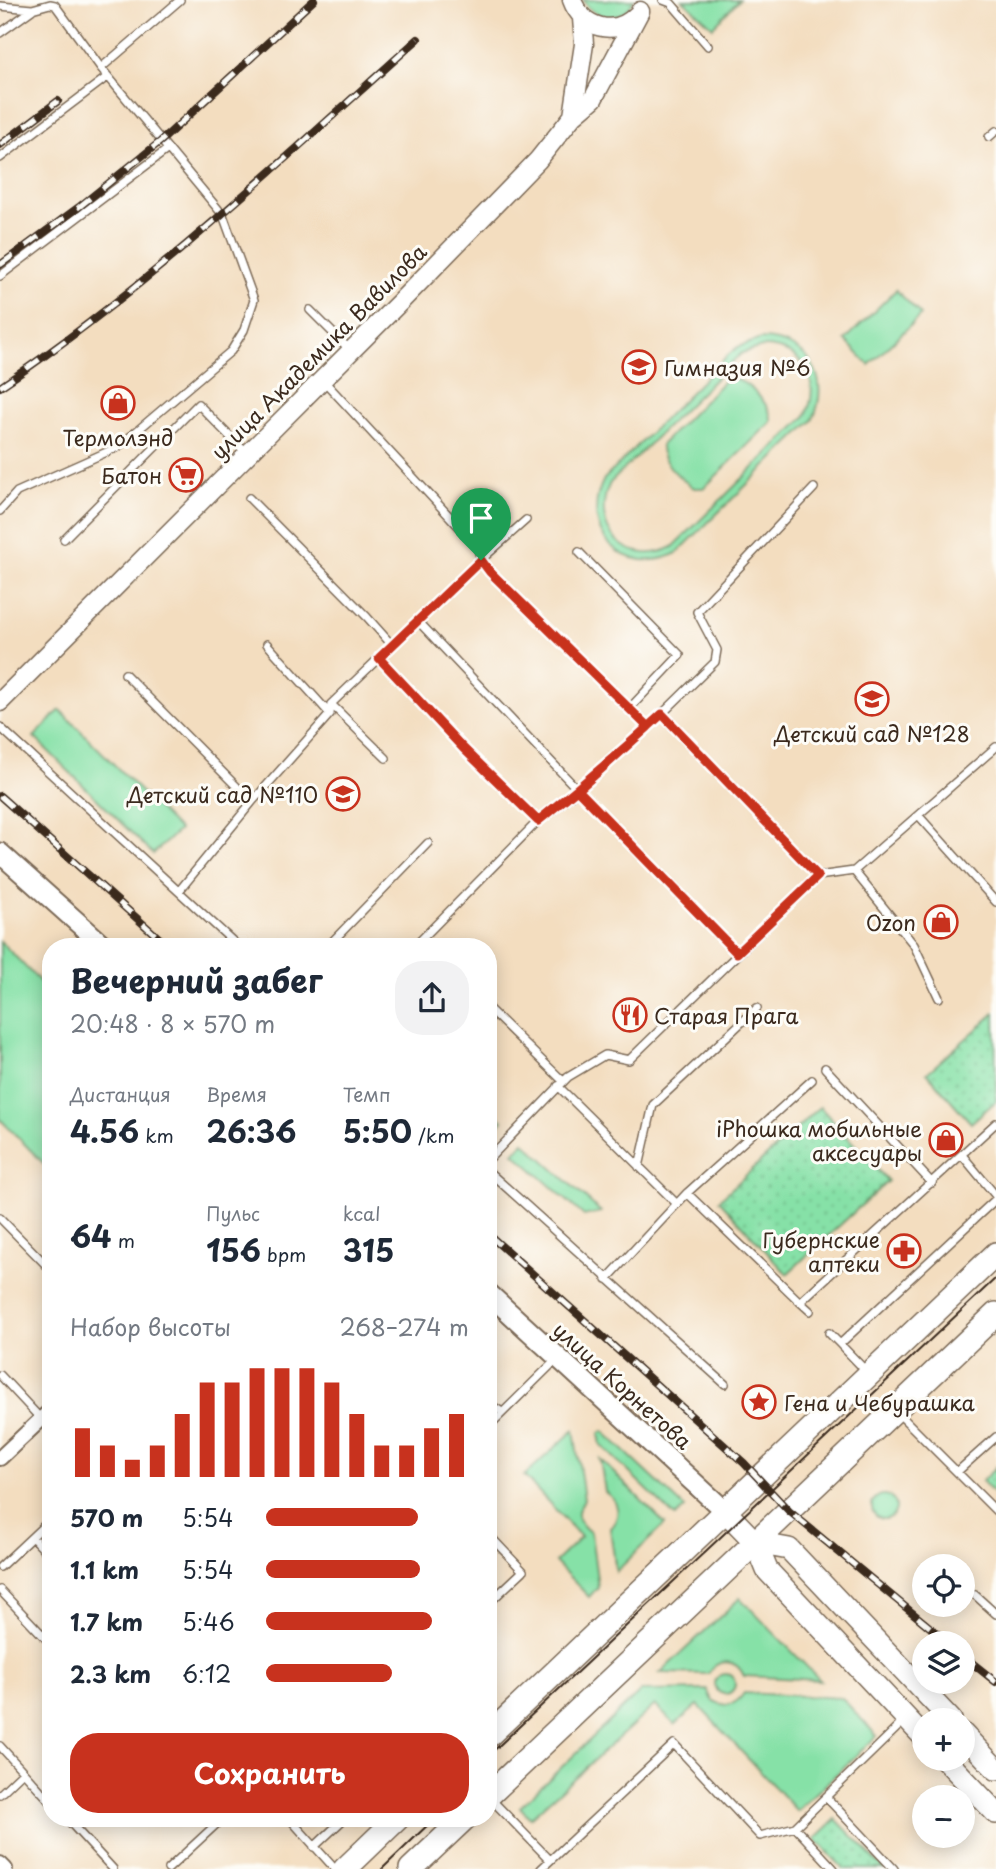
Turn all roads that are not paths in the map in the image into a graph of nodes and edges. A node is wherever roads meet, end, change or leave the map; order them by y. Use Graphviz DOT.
graph roads {
  1 [pos="180,0"];
  2 [pos="663,0"];
  3 [pos="0,6"];
  4 [pos="643,6"];
  5 [pos="573,7"];
  6 [pos="33,9"];
  7 [pos="0,33"];
  8 [pos="708,46"];
  9 [pos="101,68"];
  10 [pos="107,77"];
  11 [pos="573,116"];
  12 [pos="996,131"];
  13 [pos="989,138"];
  14 [pos="168,149"];
  15 [pos="0,158"];
  16 [pos="0,276"];
  17 [pos="310,310"];
  18 [pos="352,351"];
  19 [pos="323,380"];
  20 [pos="247,455"];
  21 [pos="814,488"];
  22 [pos="249,498"];
  23 [pos="0,511"];
  24 [pos="526,520"];
  25 [pos="64,539"];
  26 [pos="579,552"];
  27 [pos="481,560"];
  28 [pos="418,621"];
  29 [pos="267,644"];
  30 [pos="392,645"];
  31 [pos="379,658"];
  32 [pos="125,674"];
  33 [pos="2,695"];
  34 [pos="331,704"];
  35 [pos="630,708"];
  36 [pos="330,714"];
  37 [pos="662,714"];
  38 [pos="0,727"];
  39 [pos="648,727"];
  40 [pos="996,747"];
  41 [pos="386,758"];
  42 [pos="578,790"];
  43 [pos="252,802"];
  44 [pos="919,816"];
  45 [pos="538,821"];
  46 [pos="428,843"];
  47 [pos="0,853"];
  48 [pos="854,871"];
  49 [pos="818,876"];
  50 [pos="179,891"];
  51 [pos="996,902"];
  52 [pos="95,938"];
  53 [pos="229,938"];
  54 [pos="336,938"];
  55 [pos="427,938"];
  56 [pos="737,953"];
  57 [pos="939,998"];
  58 [pos="757,1008"];
  59 [pos="497,1017"];
  60 [pos="825,1068"];
  61 [pos="812,1080"];
  62 [pos="561,1083"];
  63 [pos="996,1123"];
  64 [pos="497,1151"];
  65 [pos="962,1155"];
  66 [pos="639,1167"];
  67 [pos="497,1179"];
  68 [pos="932,1183"];
  69 [pos="688,1193"];
  70 [pos="996,1197"];
  71 [pos="677,1205"];
  72 [pos="0,1218"];
  73 [pos="996,1254"];
  74 [pos="42,1261"];
  75 [pos="607,1279"];
  76 [pos="497,1301"];
  77 [pos="800,1302"];
  78 [pos="810,1311"];
  79 [pos="996,1314"];
  80 [pos="829,1333"];
  81 [pos="840,1344"];
  82 [pos="558,1358"];
  83 [pos="868,1374"];
  84 [pos="0,1376"];
  85 [pos="725,1384"];
  86 [pos="497,1409"];
  87 [pos="895,1410"];
  88 [pos="42,1411"];
  89 [pos="502,1412"];
  90 [pos="497,1417"];
  91 [pos="42,1418"];
  92 [pos="996,1437"];
  93 [pos="0,1458"];
  94 [pos="957,1472"];
  95 [pos="996,1511"];
  96 [pos="726,1513"];
  97 [pos="42,1528"];
  98 [pos="32,1537"];
  99 [pos="756,1543"];
  100 [pos="497,1544"];
  101 [pos="42,1548"];
  102 [pos="0,1567"];
  103 [pos="0,1590"];
  104 [pos="975,1595"];
  105 [pos="497,1596"];
  106 [pos="996,1614"];
  107 [pos="42,1634"];
  108 [pos="940,1708"];
  109 [pos="906,1718"];
  110 [pos="912,1724"];
  111 [pos="497,1728"];
  112 [pos="0,1746"];
  113 [pos="975,1747"];
  114 [pos="996,1769"];
  115 [pos="956,1771"];
  116 [pos="23,1772"];
  117 [pos="497,1788"];
  118 [pos="42,1792"];
  119 [pos="0,1794"];
  120 [pos="827,1798"];
  121 [pos="497,1805"];
  122 [pos="996,1813"];
  123 [pos="74,1827"];
  124 [pos="212,1827"];
  125 [pos="297,1827"];
  126 [pos="335,1827"];
  127 [pos="389,1827"];
  128 [pos="455,1827"];
  129 [pos="795,1827"];
  130 [pos="314,1847"];
  131 [pos="550,1860"];
  132 [pos="0,1864"];
  133 [pos="5,1869"];
  134 [pos="113,1869"];
  135 [pos="168,1869"];
  136 [pos="335,1869"];
  137 [pos="345,1869"];
  138 [pos="411,1869"];
  139 [pos="541,1869"];
  140 [pos="834,1869"];
  141 [pos="894,1869"];
  1 -- 9 [label="lane"];
  2 -- 8 [label="lane"];
  3 -- 6 [label="lane"];
  4 -- 5 [label="street"];
  4 -- 11 [label="street, улица Академика Вавилова"];
  5 -- 11 [label="street"];
  6 -- 7 [label="lane"];
  6 -- 9 [label="lane"];
  9 -- 10 [label="lane"];
  10 -- 14 [label="lane"];
  10 -- 15 [label="lane"];
  11 -- 18 [label="street, улица Академика Вавилова"];
  12 -- 13 [label="lane"];
  14 -- 16 [label="lane"];
  14 -- 23 [label="lane"];
  17 -- 18 [label="lane"];
  18 -- 19 [label="street, улица Академика Вавилова"];
  19 -- 20 [label="street, улица Академика Вавилова"];
  19 -- 27 [label="lane"];
  20 -- 25 [label="lane"];
  20 -- 33 [label="street, улица Академика Вавилова"];
  21 -- 37 [label="lane"];
  22 -- 30 [label="lane"];
  24 -- 27 [label="lane"];
  26 -- 35 [label="lane"];
  27 -- 28 [label="lane"];
  27 -- 35 [label="lane"];
  28 -- 30 [label="lane"];
  28 -- 42 [label="lane"];
  29 -- 36 [label="lane"];
  30 -- 31 [label="lane"];
  31 -- 34 [label="lane"];
  31 -- 45 [label="lane"];
  32 -- 43 [label="lane"];
  34 -- 36 [label="lane"];
  34 -- 41 [label="lane"];
  35 -- 39 [label="lane"];
  36 -- 43 [label="lane"];
  37 -- 39 [label="lane"];
  37 -- 49 [label="lane"];
  38 -- 50 [label="lane"];
  39 -- 42 [label="lane"];
  40 -- 44 [label="lane"];
  42 -- 45 [label="lane"];
  42 -- 56 [label="lane"];
  43 -- 50 [label="lane"];
  44 -- 48 [label="lane"];
  44 -- 51 [label="lane"];
  45 -- 55 [label="lane"];
  46 -- 54 [label="lane"];
  47 -- 52 [label="main road"];
  48 -- 49 [label="lane"];
  48 -- 57 [label="lane"];
  49 -- 56 [label="lane"];
  50 -- 53 [label="lane"];
  56 -- 62 [label="lane"];
  58 -- 66 [label="lane"];
  59 -- 62 [label="lane"];
  60 -- 68 [label="lane"];
  61 -- 69 [label="lane"];
  62 -- 64 [label="lane"];
  62 -- 66 [label="lane"];
  63 -- 65 [label="lane"];
  65 -- 68 [label="lane"];
  65 -- 70 [label="lane"];
  66 -- 71 [label="lane"];
  67 -- 75 [label="lane"];
  68 -- 77 [label="lane"];
  69 -- 71 [label="lane"];
  69 -- 77 [label="lane"];
  70 -- 81 [label="lane"];
  71 -- 75 [label="lane"];
  72 -- 74 [label="lane"];
  73 -- 83 [label="highway"];
  75 -- 85 [label="lane"];
  76 -- 82 [label="main road, улица Корнетова"];
  77 -- 78 [label="lane"];
  79 -- 87 [label="highway"];
  80 -- 81 [label="lane"];
  81 -- 83 [label="lane"];
  82 -- 89 [label="lane"];
  82 -- 96 [label="main road, улица Корнетова"];
  83 -- 96 [label="highway"];
  84 -- 88 [label="lane"];
  86 -- 89 [label="lane"];
  87 -- 94 [label="lane"];
  87 -- 99 [label="highway"];
  89 -- 90 [label="lane"];
  91 -- 93 [label="street"];
  92 -- 94 [label="lane"];
  94 -- 95 [label="lane"];
  96 -- 99 [label="main road"];
  96 -- 111 [label="highway"];
  97 -- 98 [label="lane"];
  98 -- 101 [label="lane"];
  98 -- 102 [label="lane"];
  99 -- 108 [label="main road"];
  99 -- 109 [label="main road"];
  99 -- 117 [label="highway"];
  100 -- 105 [label="lane"];
  103 -- 107 [label="lane"];
  104 -- 106 [label="lane"];
  109 -- 110 [label="main road"];
  109 -- 120 [label="lane"];
  112 -- 116 [label="lane"];
  113 -- 114 [label="main road"];
  115 -- 122 [label="main road"];
  116 -- 118 [label="lane"];
  116 -- 119 [label="lane"];
  120 -- 129 [label="lane"];
  120 -- 141 [label="lane"];
  121 -- 131 [label="lane"];
  123 -- 134 [label="lane"];
  124 -- 135 [label="lane"];
  125 -- 130 [label="lane"];
  126 -- 130 [label="lane"];
  127 -- 137 [label="highway"];
  128 -- 138 [label="highway"];
  129 -- 131 [label="lane"];
  129 -- 140 [label="lane"];
  130 -- 136 [label="lane"];
  131 -- 139 [label="lane"];
  132 -- 133 [label="street"];
}
